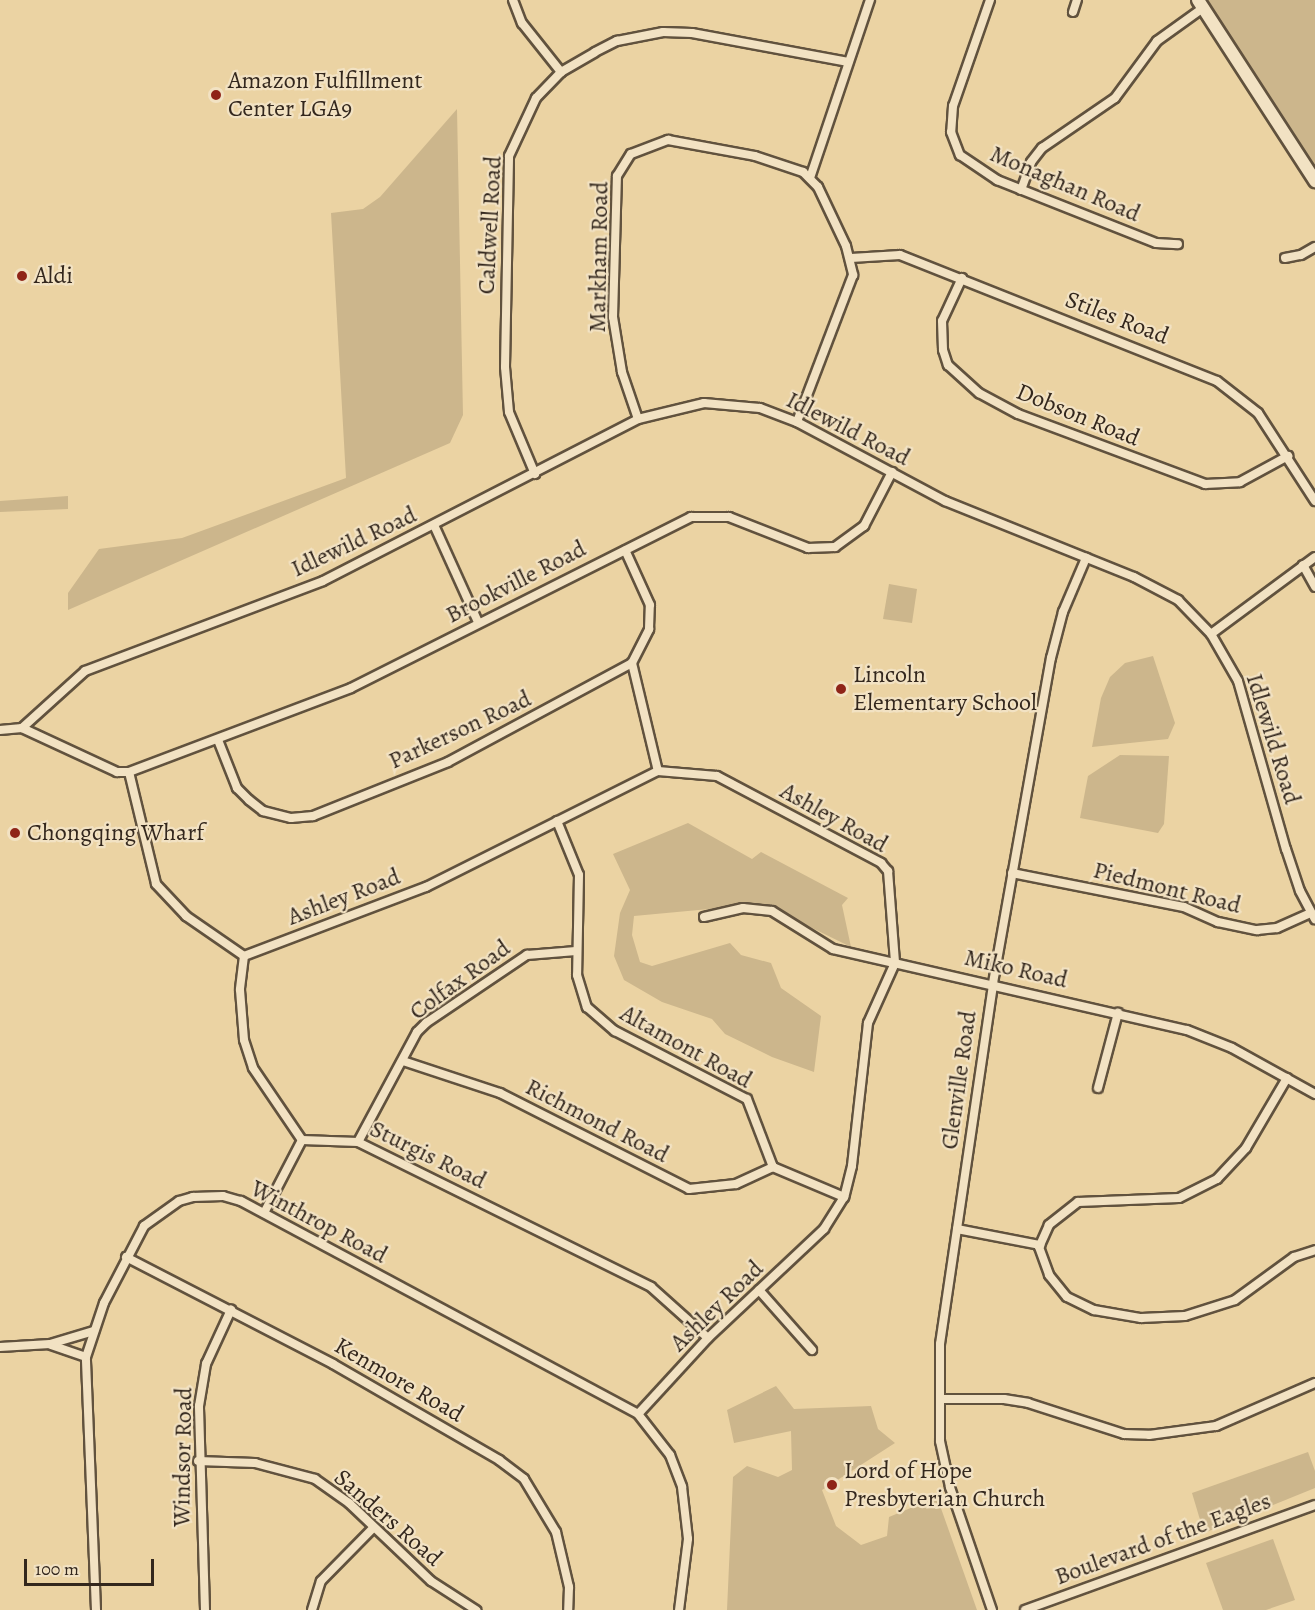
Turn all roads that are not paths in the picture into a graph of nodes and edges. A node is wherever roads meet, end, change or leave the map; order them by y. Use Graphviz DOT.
graph roads {
  1 [pos="513,0"];
  2 [pos="870,0"];
  3 [pos="990,0"];
  4 [pos="1077,0"];
  5 [pos="1201,4"];
  6 [pos="1073,12"];
  7 [pos="848,62"];
  8 [pos="561,72"];
  9 [pos="810,178"];
  10 [pos="1315,181"];
  11 [pos="1021,190"];
  12 [pos="1178,244"];
  13 [pos="1315,247"];
  14 [pos="851,258"];
  15 [pos="1285,258"];
  16 [pos="962,278"];
  17 [pos="638,419"];
  18 [pos="797,422"];
  19 [pos="1288,456"];
  20 [pos="892,472"];
  21 [pos="535,474"];
  22 [pos="1315,501"];
  23 [pos="435,525"];
  24 [pos="625,550"];
  25 [pos="1086,558"];
  26 [pos="1315,558"];
  27 [pos="1303,565"];
  28 [pos="1315,587"];
  29 [pos="478,622"];
  30 [pos="1211,634"];
  31 [pos="632,663"];
  32 [pos="22,728"];
  33 [pos="0,730"];
  34 [pos="218,740"];
  35 [pos="658,771"];
  36 [pos="129,772"];
  37 [pos="557,821"];
  38 [pos="1012,873"];
  39 [pos="1313,916"];
  40 [pos="704,917"];
  41 [pos="576,951"];
  42 [pos="244,956"];
  43 [pos="895,963"];
  44 [pos="993,983"];
  45 [pos="1118,1013"];
  46 [pos="403,1061"];
  47 [pos="1287,1078"];
  48 [pos="1098,1088"];
  49 [pos="1315,1094"];
  50 [pos="302,1140"];
  51 [pos="358,1142"];
  52 [pos="773,1167"];
  53 [pos="844,1197"];
  54 [pos="264,1213"];
  55 [pos="957,1229"];
  56 [pos="1040,1245"];
  57 [pos="1315,1251"];
  58 [pos="126,1257"];
  59 [pos="759,1290"];
  60 [pos="231,1310"];
  61 [pos="94,1331"];
  62 [pos="708,1338"];
  63 [pos="50,1344"];
  64 [pos="0,1347"];
  65 [pos="812,1350"];
  66 [pos="86,1357"];
  67 [pos="1315,1383"];
  68 [pos="940,1399"];
  69 [pos="638,1414"];
  70 [pos="198,1461"];
  71 [pos="1315,1505"];
  72 [pos="373,1528"];
  73 [pos="96,1610"];
  74 [pos="205,1610"];
  75 [pos="312,1610"];
  76 [pos="476,1610"];
  77 [pos="568,1610"];
  78 [pos="679,1610"];
  79 [pos="992,1610"];
  80 [pos="1025,1610"];
  1 -- 8 [label="street"];
  2 -- 7 [label="street"];
  3 -- 11 [label="street, Monaghan Road"];
  4 -- 6 [label="street"];
  5 -- 10 [label="street"];
  5 -- 11 [label="street"];
  7 -- 8 [label="street, Caldwell Road"];
  7 -- 9 [label="street"];
  8 -- 21 [label="street, Caldwell Road"];
  9 -- 14 [label="street"];
  9 -- 17 [label="street, Markham Road"];
  11 -- 12 [label="street, Monaghan Road"];
  13 -- 15 [label="street"];
  14 -- 16 [label="street, Stiles Road"];
  14 -- 18 [label="street"];
  16 -- 19 [label="street, Stiles Road"];
  16 -- 19 [label="street, Dobson Road"];
  17 -- 18 [label="street, Idlewild Road"];
  17 -- 21 [label="street, Idlewild Road"];
  18 -- 20 [label="street, Idlewild Road"];
  19 -- 22 [label="street, Stiles Road"];
  20 -- 24 [label="street, Brookville Road"];
  20 -- 25 [label="street, Idlewild Road"];
  21 -- 23 [label="street, Idlewild Road"];
  23 -- 29 [label="street"];
  23 -- 32 [label="street, Idlewild Road"];
  24 -- 29 [label="street, Brookville Road"];
  24 -- 31 [label="street"];
  25 -- 30 [label="street, Idlewild Road"];
  25 -- 38 [label="street, Glenville Road"];
  26 -- 27 [label="street"];
  27 -- 28 [label="street"];
  27 -- 30 [label="street"];
  29 -- 34 [label="street, Brookville Road"];
  30 -- 39 [label="street, Idlewild Road"];
  31 -- 34 [label="street, Parkerson Road"];
  31 -- 35 [label="street"];
  32 -- 33 [label="street"];
  32 -- 36 [label="street"];
  34 -- 36 [label="street, Brookville Road"];
  35 -- 37 [label="street, Ashley Road"];
  35 -- 43 [label="street, Ashley Road"];
  36 -- 42 [label="street"];
  37 -- 41 [label="street, Altamont Road"];
  37 -- 42 [label="street, Ashley Road"];
  38 -- 39 [label="street, Piedmont Road"];
  38 -- 44 [label="street, Glenville Road"];
  40 -- 43 [label="street, Miko Road"];
  41 -- 46 [label="street, Colfax Road"];
  41 -- 52 [label="street, Altamont Road"];
  42 -- 50 [label="street"];
  43 -- 44 [label="street, Miko Road"];
  43 -- 53 [label="street, Ashley Road"];
  44 -- 45 [label="street, Miko Road"];
  44 -- 55 [label="street, Glenville Road"];
  45 -- 47 [label="street, Miko Road"];
  45 -- 48 [label="street"];
  46 -- 51 [label="street, Colfax Road"];
  46 -- 52 [label="street, Richmond Road"];
  47 -- 49 [label="street, Miko Road"];
  47 -- 56 [label="street"];
  50 -- 51 [label="street, Sturgis Road"];
  50 -- 54 [label="street"];
  51 -- 62 [label="street, Sturgis Road"];
  52 -- 53 [label="street"];
  53 -- 59 [label="street, Ashley Road"];
  54 -- 58 [label="street, Winthrop Road"];
  54 -- 69 [label="street, Winthrop Road"];
  55 -- 56 [label="street"];
  55 -- 68 [label="street, Glenville Road"];
  56 -- 57 [label="street"];
  58 -- 60 [label="street, Kenmore Road"];
  58 -- 61 [label="street, Winthrop Road"];
  59 -- 62 [label="street, Ashley Road"];
  59 -- 65 [label="street"];
  60 -- 70 [label="street, Windsor Road"];
  60 -- 77 [label="street, Kenmore Road"];
  61 -- 63 [label="street"];
  61 -- 66 [label="street, Winthrop Road"];
  62 -- 69 [label="street, Ashley Road"];
  63 -- 64 [label="street"];
  63 -- 66 [label="street"];
  66 -- 73 [label="street, Winthrop Road"];
  67 -- 68 [label="street"];
  68 -- 79 [label="street, Glenville Road"];
  69 -- 78 [label="street, Winthrop Road"];
  70 -- 72 [label="street, Sanders Road"];
  70 -- 74 [label="street, Windsor Road"];
  71 -- 80 [label="street, Boulevard of the Eagles"];
  72 -- 75 [label="street"];
  72 -- 76 [label="street, Sanders Road"];
}
